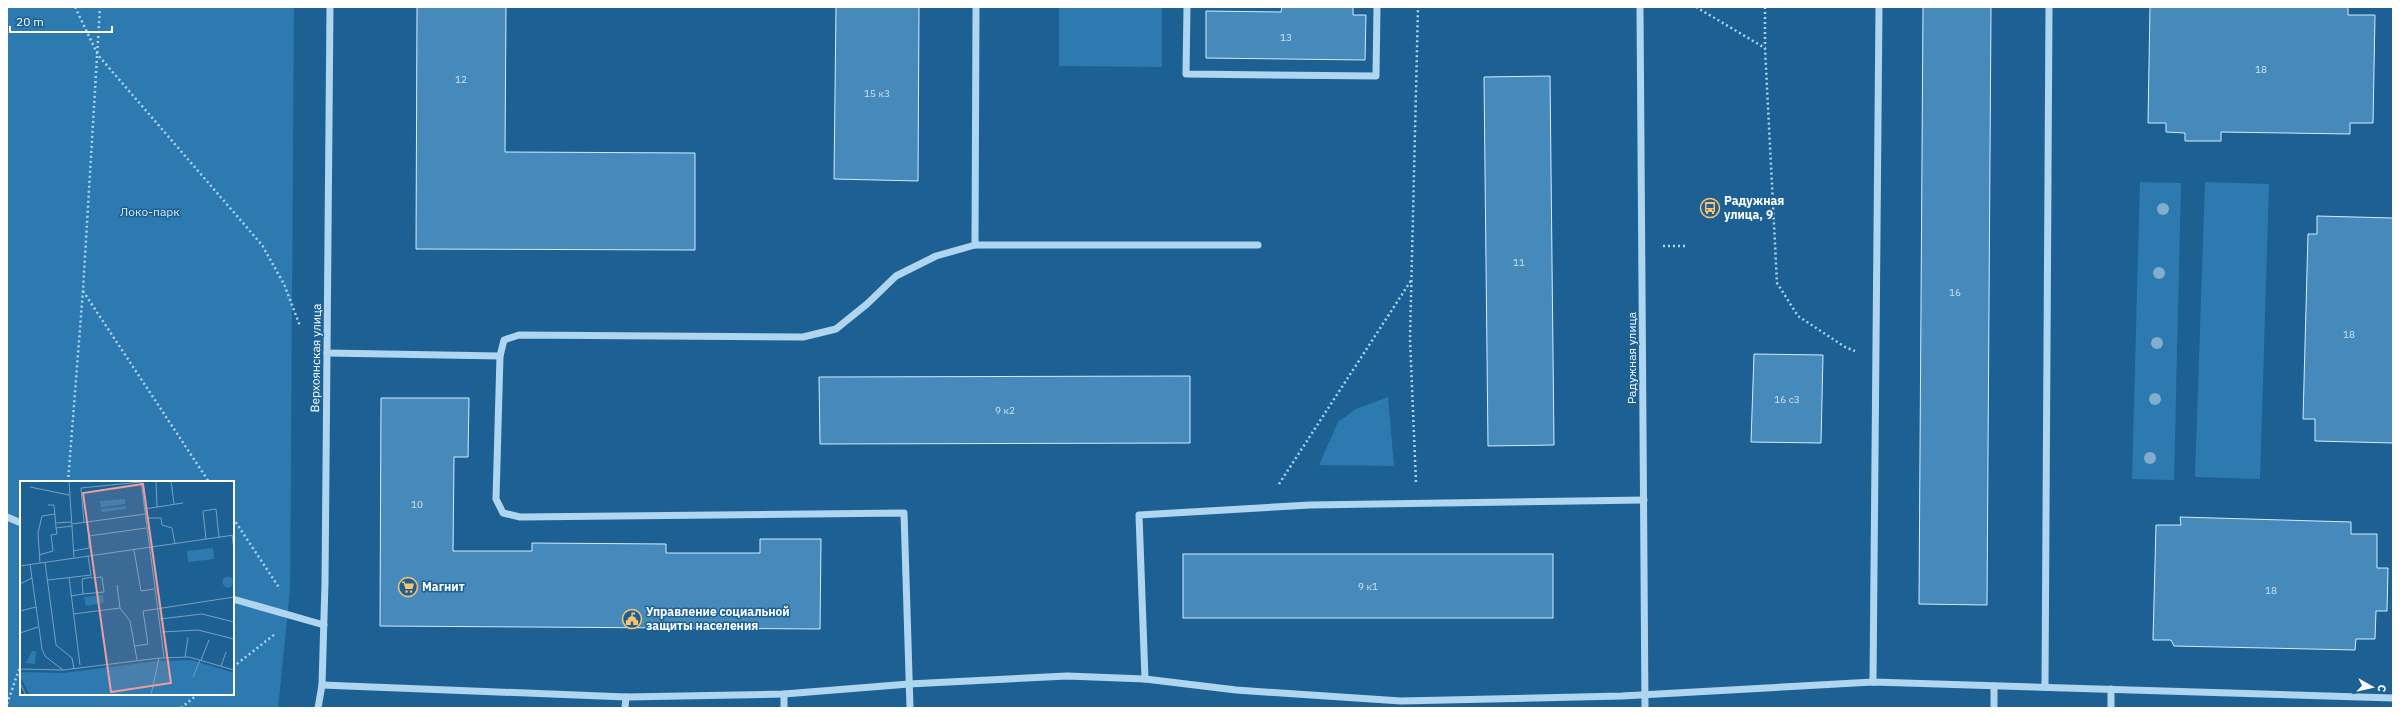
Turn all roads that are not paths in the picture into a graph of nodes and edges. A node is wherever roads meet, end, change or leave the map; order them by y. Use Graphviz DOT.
graph roads {
  1 [pos="330,7"];
  2 [pos="976,7"];
  3 [pos="1187,7"];
  4 [pos="1378,7"];
  5 [pos="1640,7"];
  6 [pos="1879,7"];
  7 [pos="2049,7"];
  8 [pos="1258,244"];
  9 [pos="975,245"];
  10 [pos="327,353"];
  11 [pos="500,356"];
  12 [pos="1644,500"];
  13 [pos="7,517"];
  14 [pos="20,523"];
  15 [pos="234,599"];
  16 [pos="324,625"];
  17 [pos="1145,679"];
  18 [pos="1873,682"];
  19 [pos="909,684"];
  20 [pos="322,685"];
  21 [pos="1994,686"];
  22 [pos="2045,687"];
  23 [pos="2111,690"];
  24 [pos="784,694"];
  25 [pos="1645,695"];
  26 [pos="626,697"];
  27 [pos="2393,698"];
  28 [pos="318,708"];
  29 [pos="625,708"];
  30 [pos="784,708"];
  31 [pos="910,708"];
  32 [pos="1645,708"];
  33 [pos="1994,708"];
  34 [pos="2111,708"];
  1 -- 10 [label="street, Верхоянская улица"];
  2 -- 9 [label="street"];
  3 -- 4 [label="street"];
  5 -- 12 [label="street, Радужная улица"];
  6 -- 18 [label="street"];
  7 -- 22 [label="street"];
  8 -- 9 [label="street"];
  9 -- 11 [label="street"];
  10 -- 11 [label="street"];
  10 -- 16 [label="street, Верхоянская улица"];
  11 -- 19 [label="street"];
  12 -- 17 [label="street"];
  12 -- 25 [label="street, Радужная улица"];
  13 -- 14 [label="street"];
  15 -- 16 [label="street"];
  16 -- 20 [label="street, Верхоянская улица"];
  17 -- 19 [label="street"];
  17 -- 25 [label="street"];
  18 -- 21 [label="street"];
  18 -- 25 [label="street"];
  19 -- 24 [label="street"];
  19 -- 31 [label="street"];
  20 -- 26 [label="street"];
  20 -- 28 [label="street, Верхоянская улица"];
  21 -- 22 [label="street"];
  21 -- 33 [label="street"];
  22 -- 23 [label="street"];
  23 -- 27 [label="street"];
  23 -- 34 [label="street"];
  24 -- 26 [label="street"];
  24 -- 30 [label="street"];
  25 -- 32 [label="street, Радужная улица"];
  26 -- 29 [label="street"];
}
